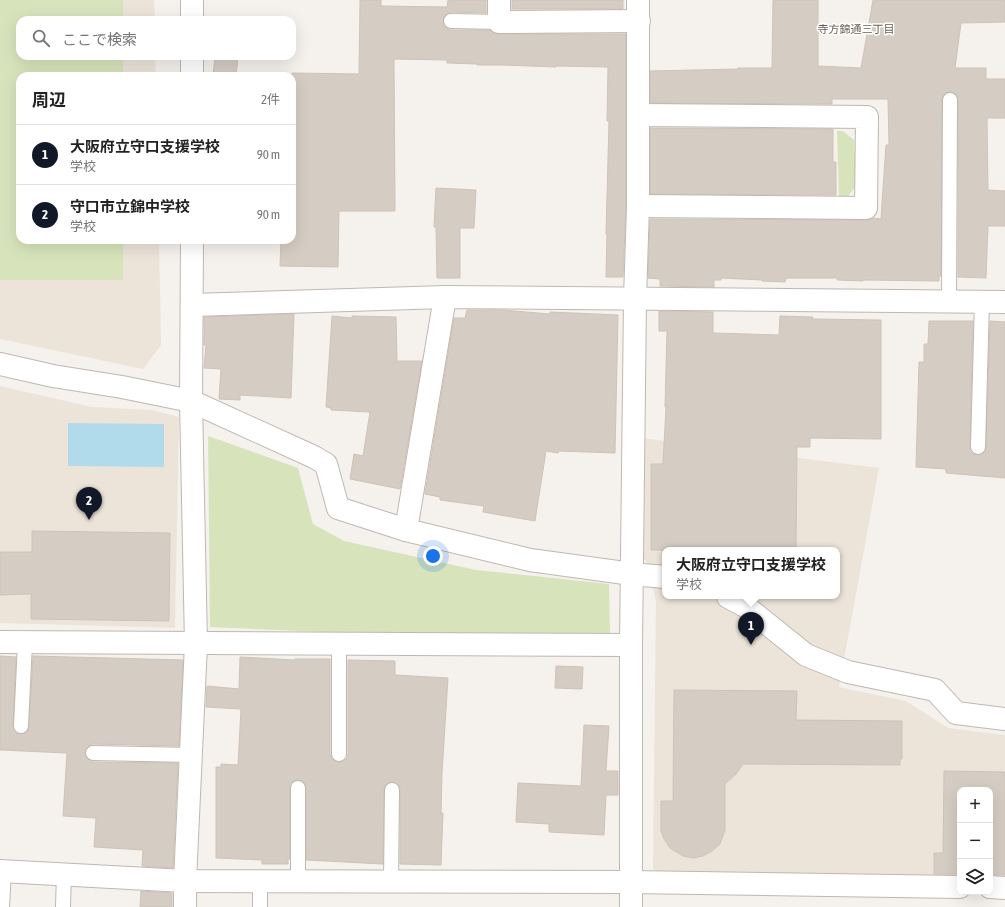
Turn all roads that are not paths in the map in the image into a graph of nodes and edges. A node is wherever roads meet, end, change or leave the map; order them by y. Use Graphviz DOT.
graph roads {
  1 [pos="192,0"];
  2 [pos="499,0"];
  3 [pos="638,10"];
  4 [pos="192,16"];
  5 [pos="450,21"];
  6 [pos="499,22"];
  7 [pos="192,60"];
  8 [pos="192,72"];
  9 [pos="950,100"];
  10 [pos="639,115"];
  11 [pos="638,206"];
  12 [pos="192,244"];
  13 [pos="444,297"];
  14 [pos="635,299"];
  15 [pos="949,300"];
  16 [pos="982,301"];
  17 [pos="1005,302"];
  18 [pos="192,304"];
  19 [pos="0,364"];
  20 [pos="191,401"];
  21 [pos="978,447"];
  22 [pos="406,530"];
  23 [pos="632,574"];
  24 [pos="662,577"];
  25 [pos="732,599"];
  26 [pos="0,642"];
  27 [pos="25,642"];
  28 [pos="196,644"];
  29 [pos="339,645"];
  30 [pos="631,645"];
  31 [pos="1005,719"];
  32 [pos="21,726"];
  33 [pos="92,753"];
  34 [pos="339,754"];
  35 [pos="191,755"];
  36 [pos="298,788"];
  37 [pos="392,790"];
  38 [pos="2,871"];
  39 [pos="64,874"];
  40 [pos="185,881"];
  41 [pos="260,881"];
  42 [pos="298,881"];
  43 [pos="391,881"];
  44 [pos="631,882"];
  45 [pos="957,887"];
  46 [pos="993,887"];
  47 [pos="1005,888"];
  48 [pos="2,907"];
  49 [pos="63,907"];
  50 [pos="186,907"];
  51 [pos="260,907"];
  52 [pos="631,907"];
  1 -- 4 [label="street"];
  2 -- 6 [label="street"];
  3 -- 6 [label="street"];
  3 -- 10 [label="street"];
  5 -- 6 [label="lane"];
  7 -- 8 [label="street"];
  9 -- 15 [label="lane"];
  10 -- 11 [label="street"];
  10 -- 11 [label="street"];
  11 -- 14 [label="street"];
  12 -- 18 [label="street"];
  13 -- 14 [label="street"];
  13 -- 18 [label="street"];
  13 -- 22 [label="street"];
  14 -- 15 [label="street"];
  14 -- 23 [label="street"];
  15 -- 16 [label="street"];
  16 -- 17 [label="street"];
  16 -- 21 [label="lane"];
  18 -- 20 [label="street"];
  19 -- 20 [label="street"];
  20 -- 22 [label="street"];
  20 -- 28 [label="street"];
  22 -- 23 [label="street"];
  23 -- 24 [label="street"];
  23 -- 30 [label="street"];
  25 -- 31 [label="street"];
  26 -- 27 [label="street"];
  27 -- 28 [label="street"];
  27 -- 32 [label="lane"];
  28 -- 29 [label="street"];
  28 -- 35 [label="street"];
  29 -- 30 [label="street"];
  29 -- 34 [label="lane"];
  30 -- 44 [label="street"];
  33 -- 35 [label="lane"];
  35 -- 40 [label="street"];
  36 -- 42 [label="lane"];
  37 -- 43 [label="lane"];
  38 -- 39 [label="street"];
  38 -- 48 [label="lane"];
  39 -- 40 [label="street"];
  39 -- 49 [label="lane"];
  40 -- 41 [label="street"];
  40 -- 50 [label="street"];
  41 -- 42 [label="street"];
  41 -- 51 [label="lane"];
  42 -- 43 [label="street"];
  43 -- 44 [label="street"];
  44 -- 45 [label="street"];
  44 -- 52 [label="street"];
  46 -- 47 [label="street"];
}
